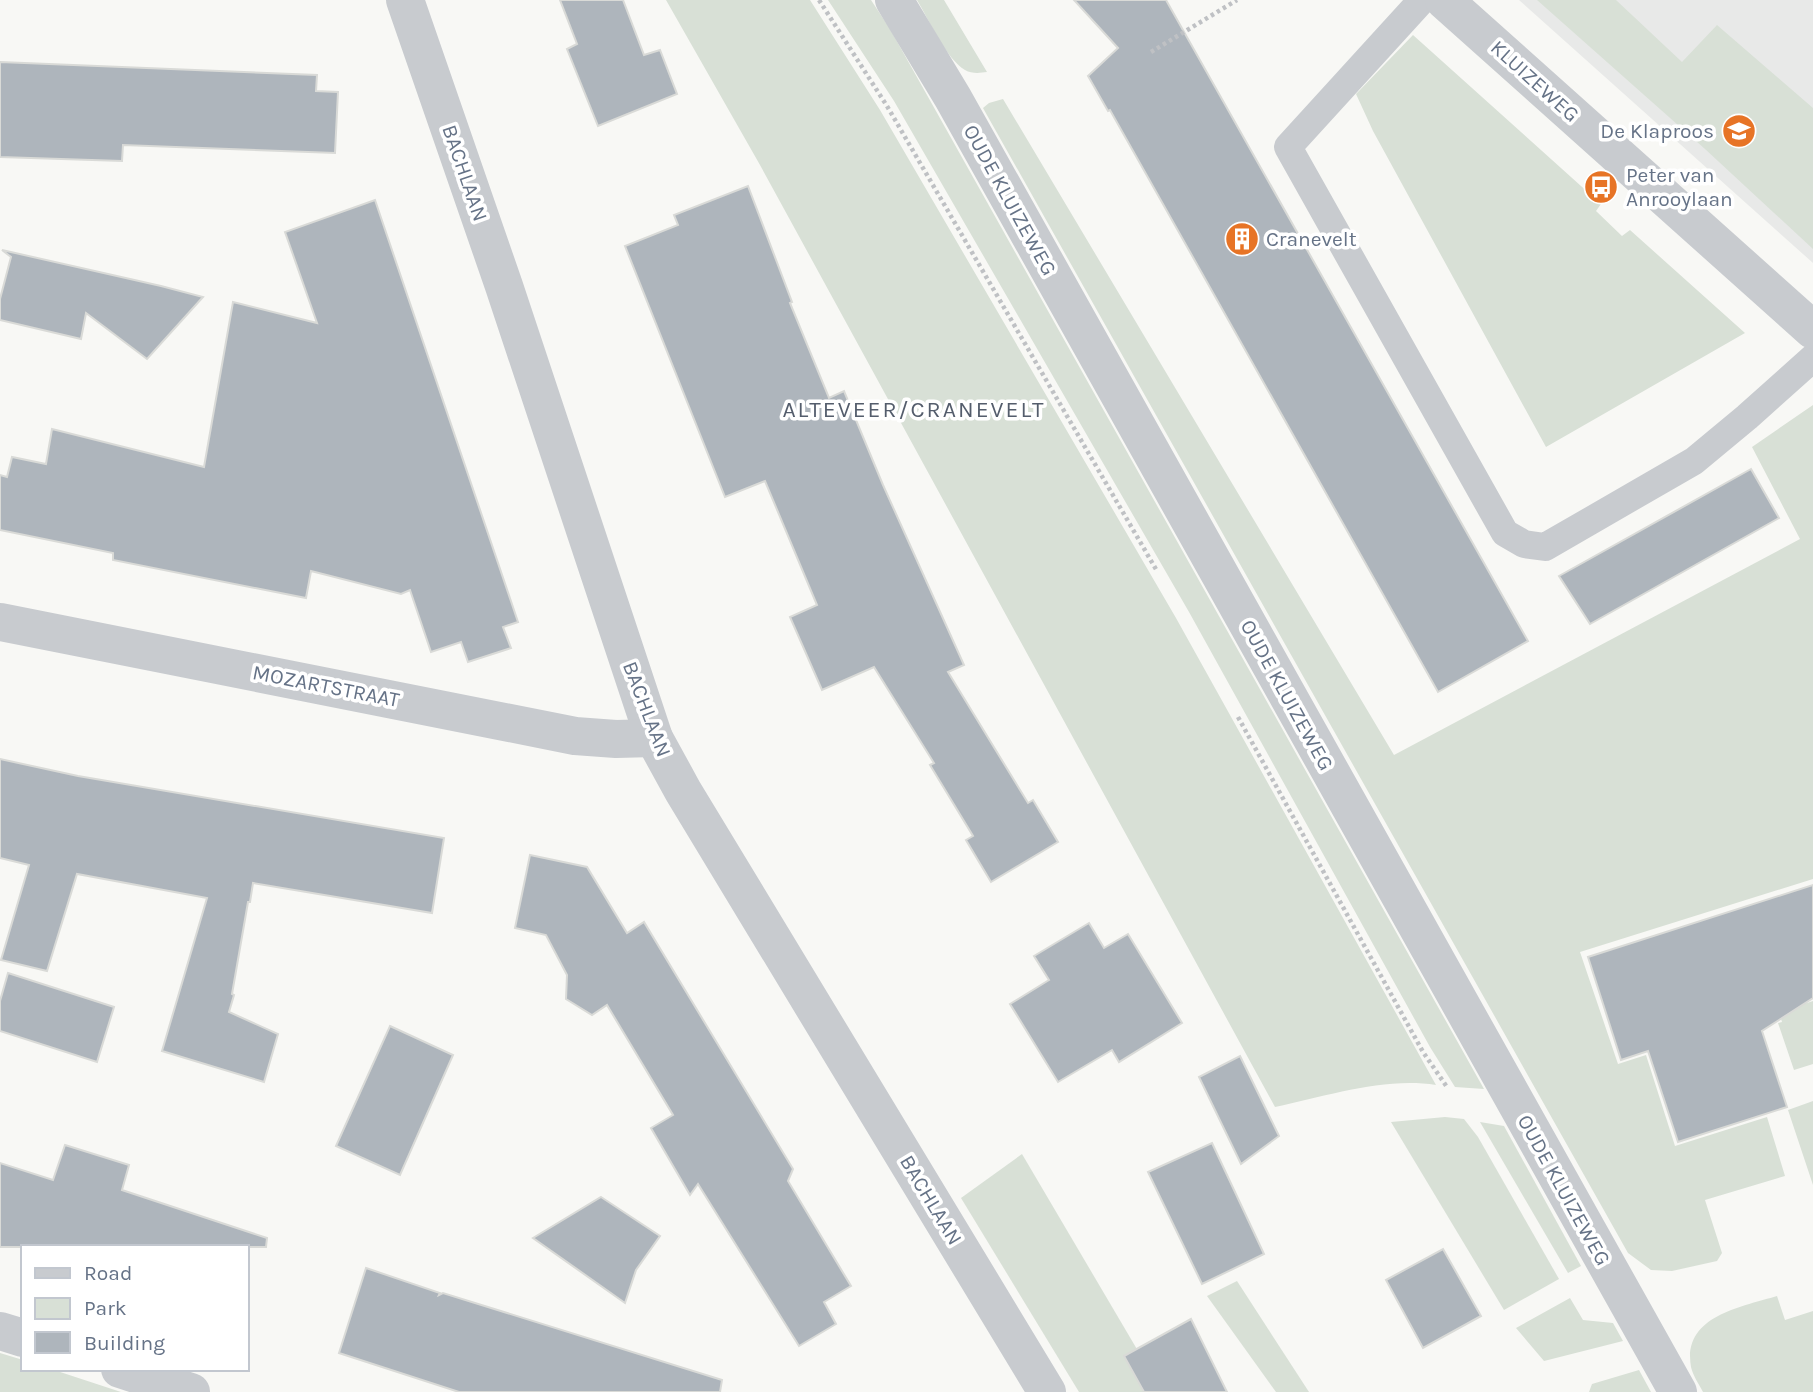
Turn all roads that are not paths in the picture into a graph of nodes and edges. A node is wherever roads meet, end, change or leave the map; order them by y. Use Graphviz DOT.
graph roads {
  1 [pos="405,0"];
  2 [pos="894,0"];
  3 [pos="1422,0"];
  4 [pos="1444,0"];
  5 [pos="1813,330"];
  6 [pos="1813,358"];
  7 [pos="0,622"];
  8 [pos="654,738"];
  9 [pos="0,1331"];
  10 [pos="21,1337"];
  11 [pos="126,1371"];
  12 [pos="191,1392"];
  13 [pos="1047,1392"];
  14 [pos="1678,1392"];
  1 -- 8 [label="street, BACHLAAN"];
  2 -- 14 [label="street, OUDE KLUIZEWEG"];
  3 -- 6 [label="lane"];
  4 -- 5 [label="street, KLUIZEWEG"];
  7 -- 8 [label="street, MOZARTSTRAAT"];
  8 -- 13 [label="street, BACHLAAN"];
  9 -- 10 [label="street"];
  11 -- 12 [label="street"];
}
